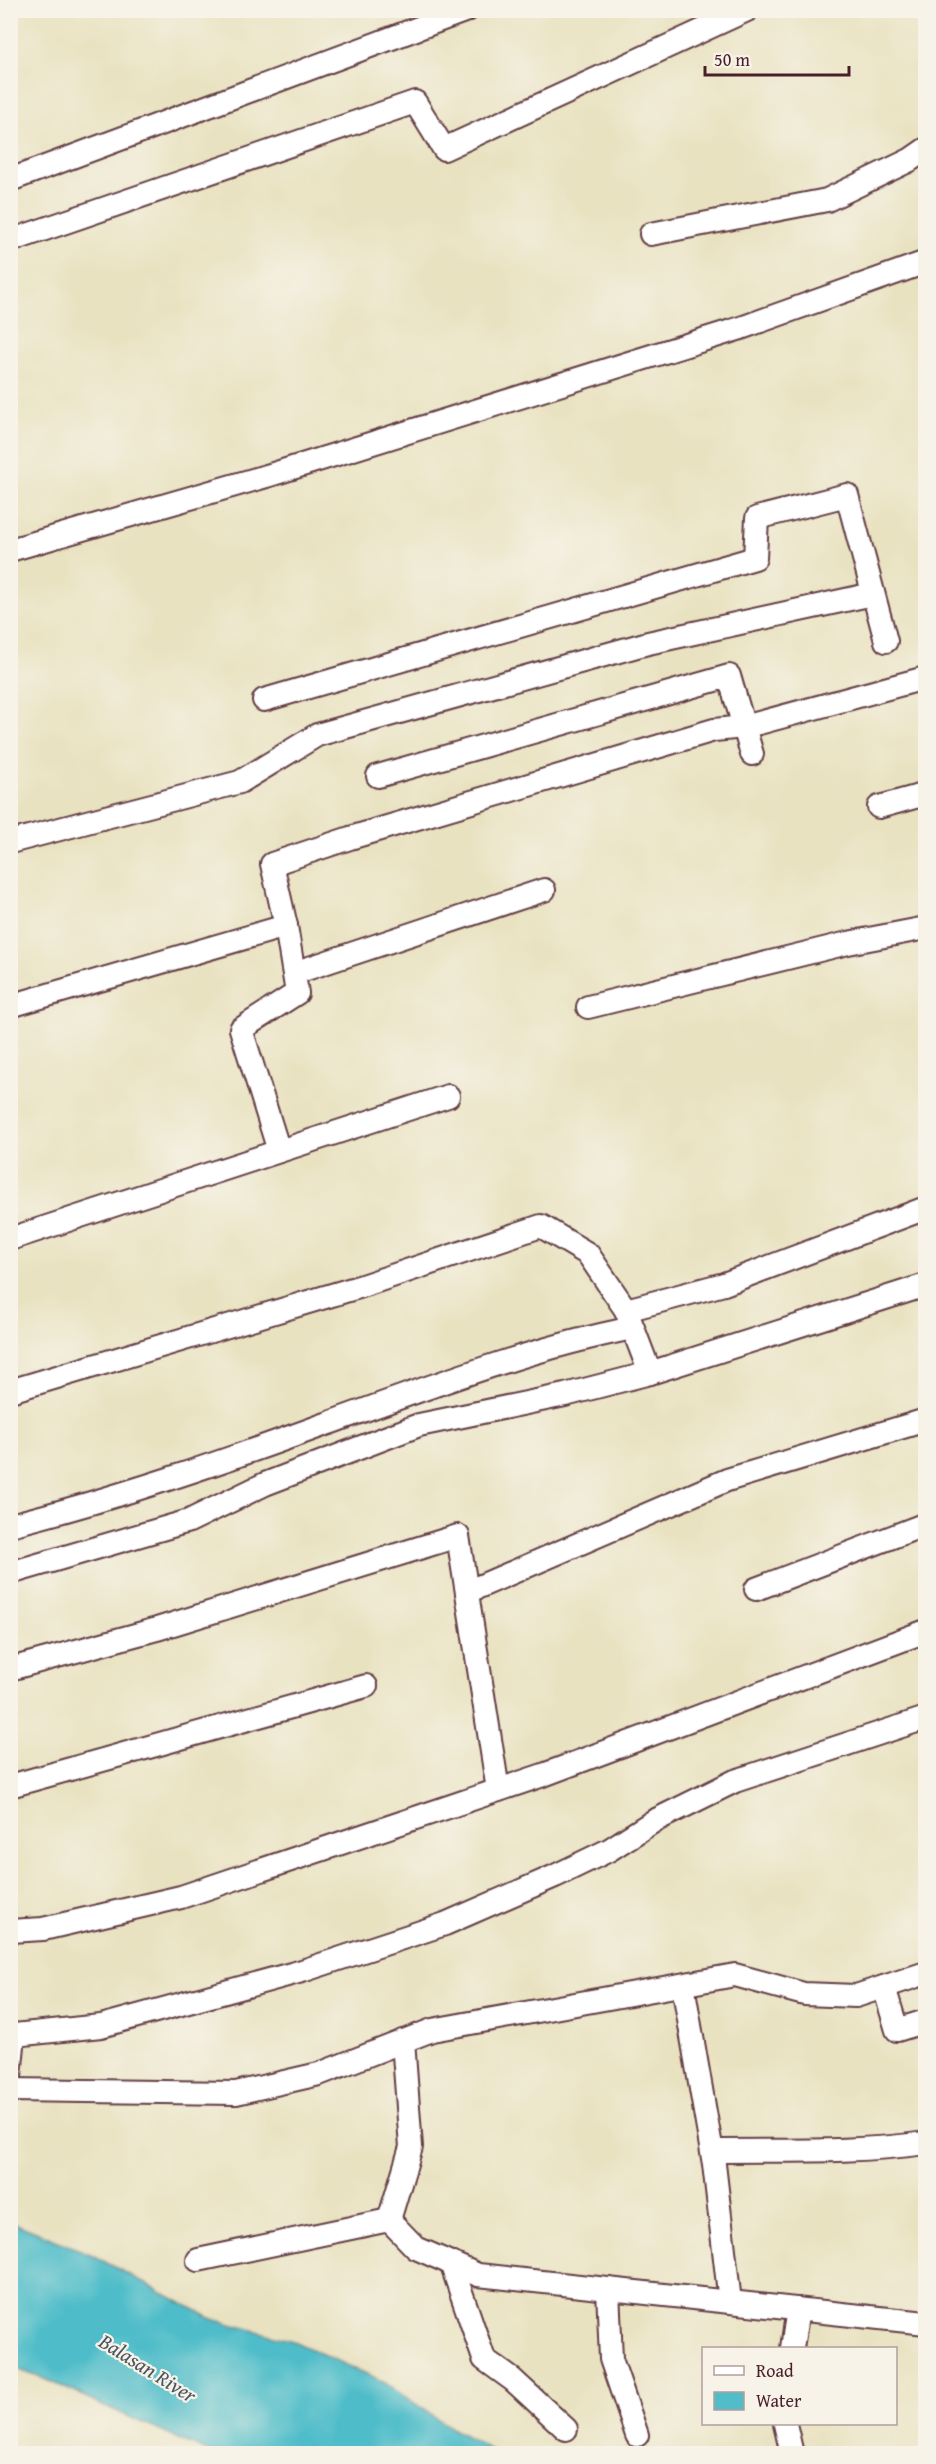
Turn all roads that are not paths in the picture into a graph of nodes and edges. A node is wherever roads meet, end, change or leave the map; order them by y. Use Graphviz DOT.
graph roads {
  1 [pos="467,10"];
  2 [pos="747,10"];
  3 [pos="926,149"];
  4 [pos="10,180"];
  5 [pos="651,234"];
  6 [pos="10,241"];
  7 [pos="926,262"];
  8 [pos="10,550"];
  9 [pos="873,594"];
  10 [pos="886,641"];
  11 [pos="926,678"];
  12 [pos="264,700"];
  13 [pos="744,727"];
  14 [pos="752,754"];
  15 [pos="378,776"];
  16 [pos="926,794"];
  17 [pos="879,807"];
  18 [pos="10,842"];
  19 [pos="544,890"];
  20 [pos="286,926"];
  21 [pos="926,927"];
  22 [pos="294,973"];
  23 [pos="10,1006"];
  24 [pos="588,1007"];
  25 [pos="448,1096"];
  26 [pos="279,1151"];
  27 [pos="926,1208"];
  28 [pos="10,1239"];
  29 [pos="926,1285"];
  30 [pos="629,1319"];
  31 [pos="650,1373"];
  32 [pos="10,1391"];
  33 [pos="926,1420"];
  34 [pos="926,1524"];
  35 [pos="10,1525"];
  36 [pos="10,1573"];
  37 [pos="756,1589"];
  38 [pos="467,1592"];
  39 [pos="926,1631"];
  40 [pos="10,1669"];
  41 [pos="366,1686"];
  42 [pos="926,1718"];
  43 [pos="10,1786"];
  44 [pos="498,1790"];
  45 [pos="10,1931"];
  46 [pos="926,1973"];
  47 [pos="683,1985"];
  48 [pos="884,1987"];
  49 [pos="926,2021"];
  50 [pos="403,2041"];
  51 [pos="10,2076"];
  52 [pos="10,2090"];
  53 [pos="926,2143"];
  54 [pos="712,2151"];
  55 [pos="389,2220"];
  56 [pos="198,2260"];
  57 [pos="452,2263"];
  58 [pos="608,2289"];
  59 [pos="730,2302"];
  60 [pos="798,2309"];
  61 [pos="926,2323"];
  62 [pos="792,2347"];
  63 [pos="785,2425"];
  64 [pos="566,2429"];
  65 [pos="638,2435"];
  66 [pos="792,2454"];
  1 -- 4 [label="street"];
  2 -- 6 [label="street"];
  3 -- 5 [label="street"];
  7 -- 8 [label="street"];
  9 -- 10 [label="street"];
  9 -- 12 [label="street"];
  9 -- 18 [label="street"];
  11 -- 13 [label="street"];
  13 -- 14 [label="street"];
  13 -- 15 [label="street"];
  13 -- 20 [label="street"];
  16 -- 17 [label="street"];
  19 -- 22 [label="street"];
  20 -- 22 [label="street"];
  20 -- 23 [label="street"];
  21 -- 24 [label="street"];
  22 -- 26 [label="street"];
  25 -- 26 [label="street"];
  26 -- 28 [label="street"];
  27 -- 30 [label="street"];
  29 -- 31 [label="street"];
  30 -- 31 [label="street"];
  30 -- 32 [label="street"];
  30 -- 35 [label="street"];
  31 -- 36 [label="street"];
  33 -- 38 [label="street"];
  34 -- 37 [label="street"];
  38 -- 40 [label="street"];
  38 -- 44 [label="street"];
  39 -- 44 [label="street"];
  41 -- 43 [label="street"];
  42 -- 51 [label="street"];
  44 -- 45 [label="street"];
  46 -- 48 [label="street"];
  47 -- 48 [label="street"];
  47 -- 50 [label="street"];
  47 -- 54 [label="street"];
  48 -- 49 [label="street"];
  50 -- 52 [label="street"];
  50 -- 55 [label="street"];
  53 -- 54 [label="street"];
  54 -- 59 [label="street"];
  55 -- 56 [label="street"];
  55 -- 57 [label="street"];
  57 -- 58 [label="street"];
  57 -- 64 [label="street"];
  58 -- 59 [label="street"];
  58 -- 65 [label="street"];
  59 -- 60 [label="street"];
  60 -- 61 [label="street"];
  60 -- 62 [label="street"];
  63 -- 66 [label="street"];
}
